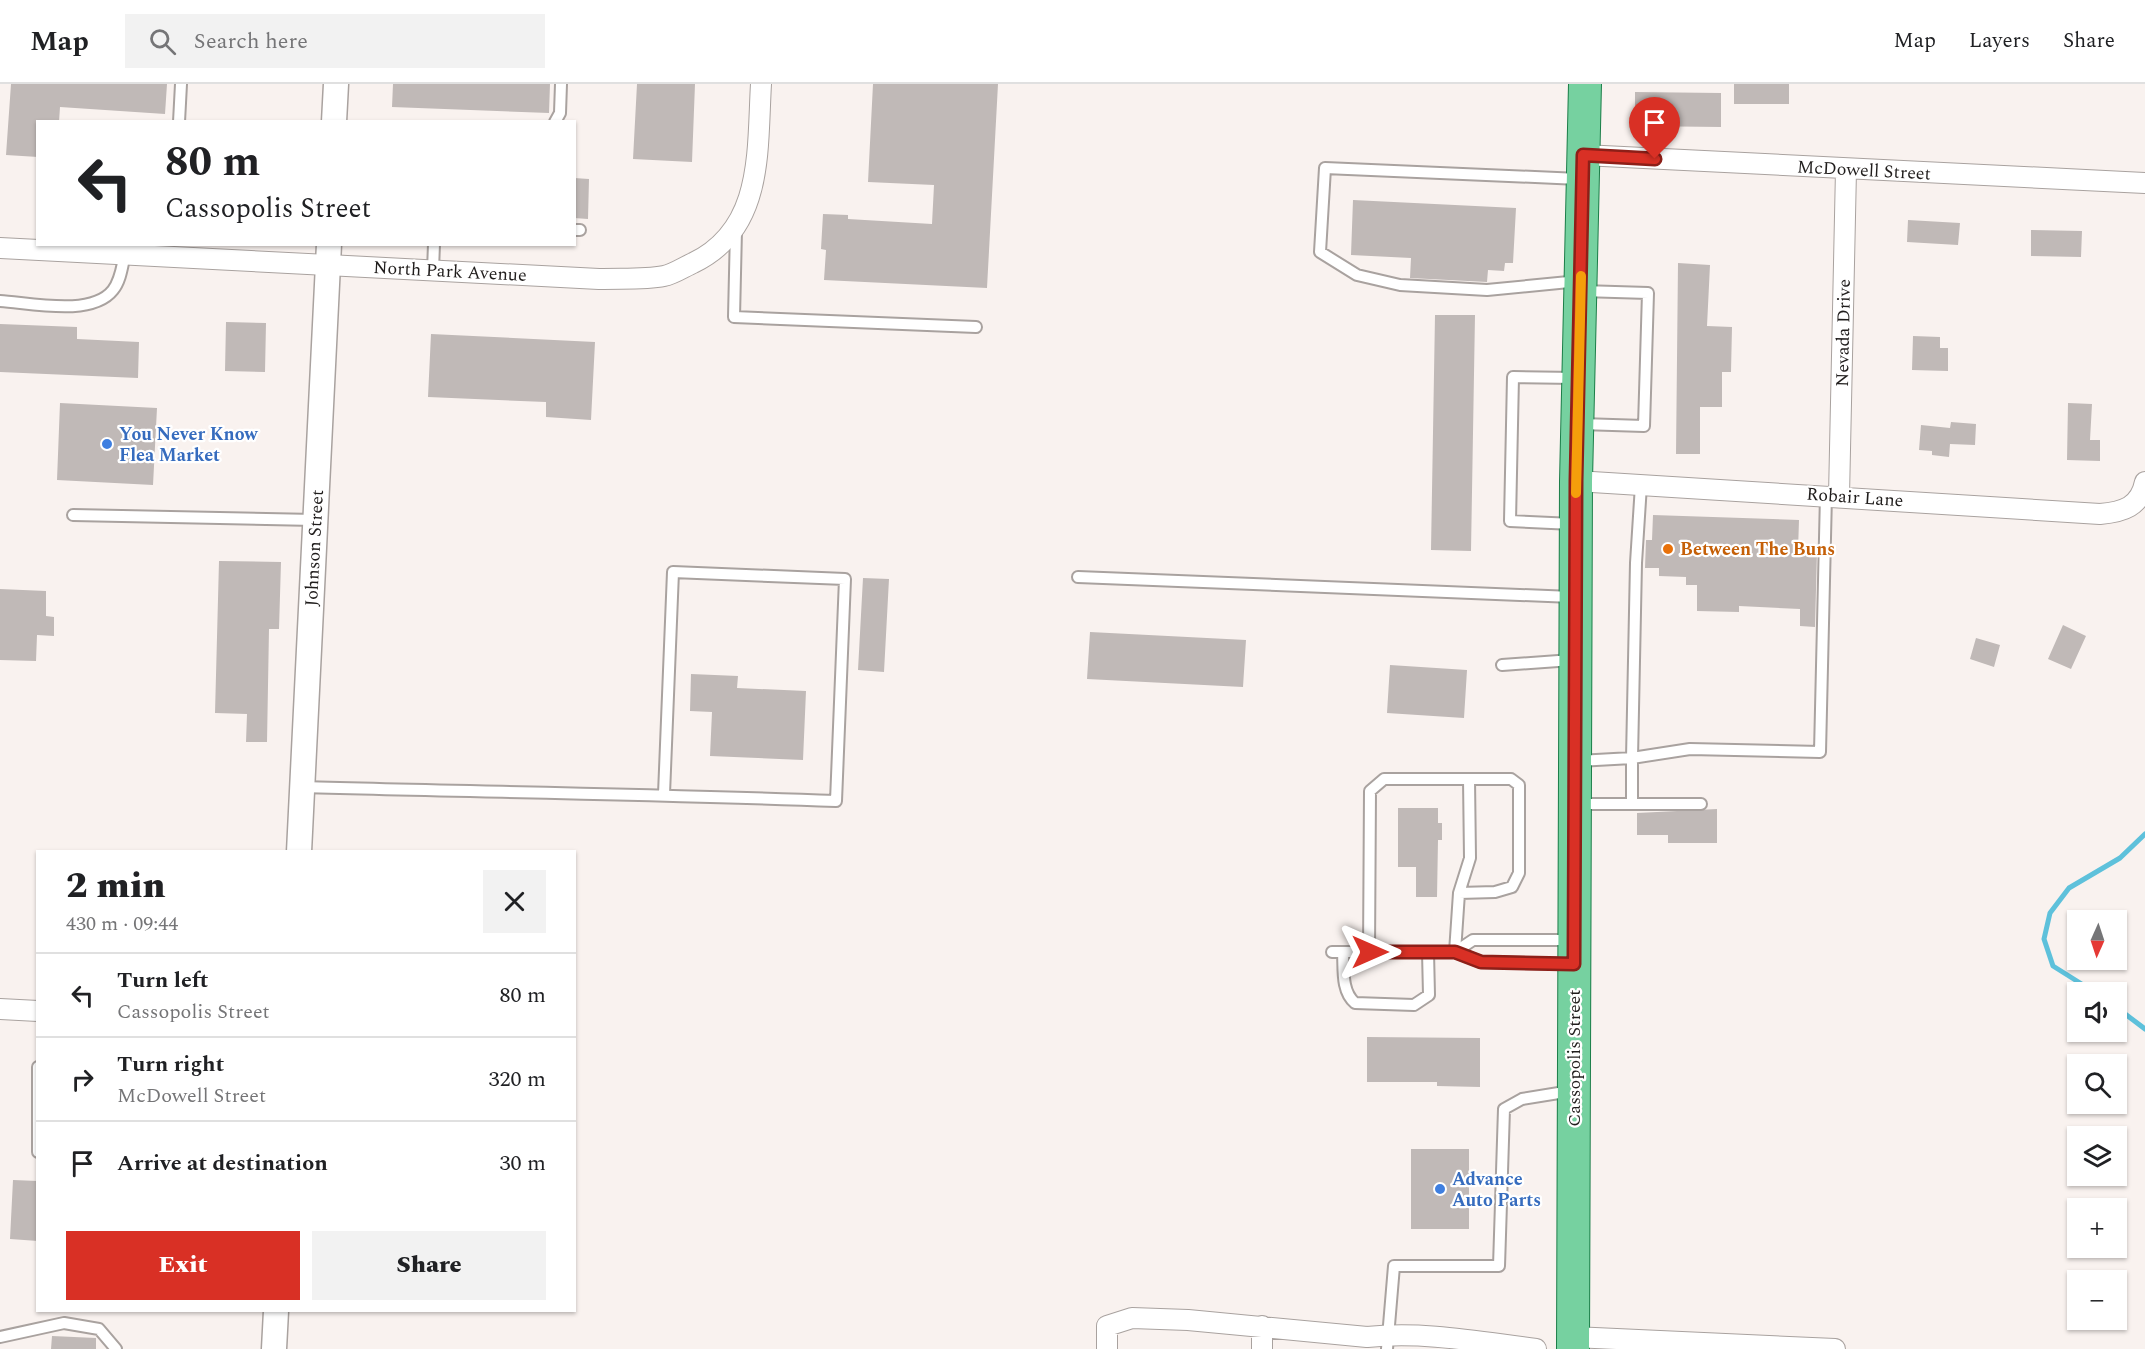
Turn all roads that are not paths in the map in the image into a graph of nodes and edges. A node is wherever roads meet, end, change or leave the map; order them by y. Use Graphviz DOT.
graph roads {
  1 [pos="181,84"];
  2 [pos="336,84"];
  3 [pos="561,84"];
  4 [pos="761,84"];
  5 [pos="1585,84"];
  6 [pos="179,120"];
  7 [pos="334,120"];
  8 [pos="556,120"];
  9 [pos="1583,167"];
  10 [pos="1846,170"];
  11 [pos="2145,183"];
  12 [pos="736,230"];
  13 [pos="434,246"];
  14 [pos="0,248"];
  15 [pos="78,248"];
  16 [pos="114,251"];
  17 [pos="329,254"];
  18 [pos="434,270"];
  19 [pos="1581,286"];
  20 [pos="0,301"];
  21 [pos="976,327"];
  22 [pos="1578,378"];
  23 [pos="1577,424"];
  24 [pos="1576,481"];
  25 [pos="2145,482"];
  26 [pos="1641,485"];
  27 [pos="1833,496"];
  28 [pos="73,515"];
  29 [pos="316,520"];
  30 [pos="1576,524"];
  31 [pos="1078,576"];
  32 [pos="1576,597"];
  33 [pos="1575,660"];
  34 [pos="1502,665"];
  35 [pos="1632,758"];
  36 [pos="1575,761"];
  37 [pos="1469,779"];
  38 [pos="302,786"];
  39 [pos="664,794"];
  40 [pos="1632,803"];
  41 [pos="1575,804"];
  42 [pos="1701,804"];
  43 [pos="299,850"];
  44 [pos="1459,893"];
  45 [pos="1370,952"];
  46 [pos="1428,952"];
  47 [pos="1455,952"];
  48 [pos="1574,952"];
  49 [pos="0,1009"];
  50 [pos="36,1011"];
  51 [pos="1574,1091"];
  52 [pos="276,1312"];
  53 [pos="1262,1326"];
  54 [pos="0,1337"];
  55 [pos="1387,1342"];
  56 [pos="1573,1343"];
  57 [pos="116,1349"];
  58 [pos="274,1349"];
  59 [pos="1107,1349"];
  60 [pos="1262,1349"];
  61 [pos="1536,1349"];
  62 [pos="1835,1349"];
  1 -- 6 [label="lane"];
  2 -- 7 [label="street"];
  3 -- 8 [label="lane"];
  4 -- 12 [label="street, North Park Avenue"];
  5 -- 9 [label="main road, Cassopolis Street"];
  9 -- 10 [label="street, McDowell Street"];
  9 -- 19 [label="main road, Cassopolis Street"];
  9 -- 19 [label="lane"];
  10 -- 11 [label="street, McDowell Street"];
  10 -- 27 [label="street, Nevada Drive"];
  12 -- 18 [label="street, North Park Avenue"];
  12 -- 21 [label="lane"];
  13 -- 18 [label="lane"];
  14 -- 15 [label="street, North Park Avenue"];
  15 -- 16 [label="street, North Park Avenue"];
  16 -- 17 [label="street, North Park Avenue"];
  16 -- 20 [label="lane"];
  17 -- 18 [label="street, North Park Avenue"];
  17 -- 29 [label="street, Johnson Street"];
  19 -- 22 [label="main road, Cassopolis Street"];
  19 -- 23 [label="lane"];
  22 -- 23 [label="main road, Cassopolis Street"];
  22 -- 30 [label="lane"];
  23 -- 24 [label="main road, Cassopolis Street"];
  24 -- 26 [label="street, Robair Lane"];
  24 -- 30 [label="main road, Cassopolis Street"];
  25 -- 27 [label="street, Robair Lane"];
  26 -- 27 [label="street, Robair Lane"];
  26 -- 35 [label="lane"];
  27 -- 35 [label="lane"];
  28 -- 29 [label="lane"];
  29 -- 38 [label="street, Johnson Street"];
  30 -- 32 [label="main road, Cassopolis Street"];
  31 -- 32 [label="lane"];
  32 -- 33 [label="main road, Cassopolis Street"];
  33 -- 34 [label="lane"];
  33 -- 36 [label="main road, Cassopolis Street"];
  35 -- 36 [label="lane"];
  35 -- 40 [label="lane"];
  36 -- 41 [label="main road, Cassopolis Street"];
  37 -- 44 [label="lane"];
  37 -- 44 [label="lane"];
  37 -- 45 [label="lane"];
  38 -- 39 [label="lane"];
  38 -- 43 [label="street, Johnson Street"];
  39 -- 39 [label="lane"];
  40 -- 41 [label="lane"];
  40 -- 42 [label="lane"];
  41 -- 48 [label="main road, Cassopolis Street"];
  44 -- 47 [label="lane"];
  45 -- 46 [label="lane"];
  45 -- 46 [label="lane"];
  46 -- 47 [label="lane"];
  47 -- 48 [label="lane"];
  47 -- 48 [label="lane"];
  48 -- 51 [label="main road, Cassopolis Street"];
  49 -- 50 [label="street"];
  51 -- 55 [label="lane"];
  51 -- 56 [label="main road, Cassopolis Street"];
  52 -- 58 [label="street"];
  53 -- 55 [label="street"];
  53 -- 59 [label="street"];
  53 -- 60 [label="street"];
  54 -- 57 [label="lane"];
  55 -- 61 [label="street"];
  56 -- 62 [label="street"];
}
